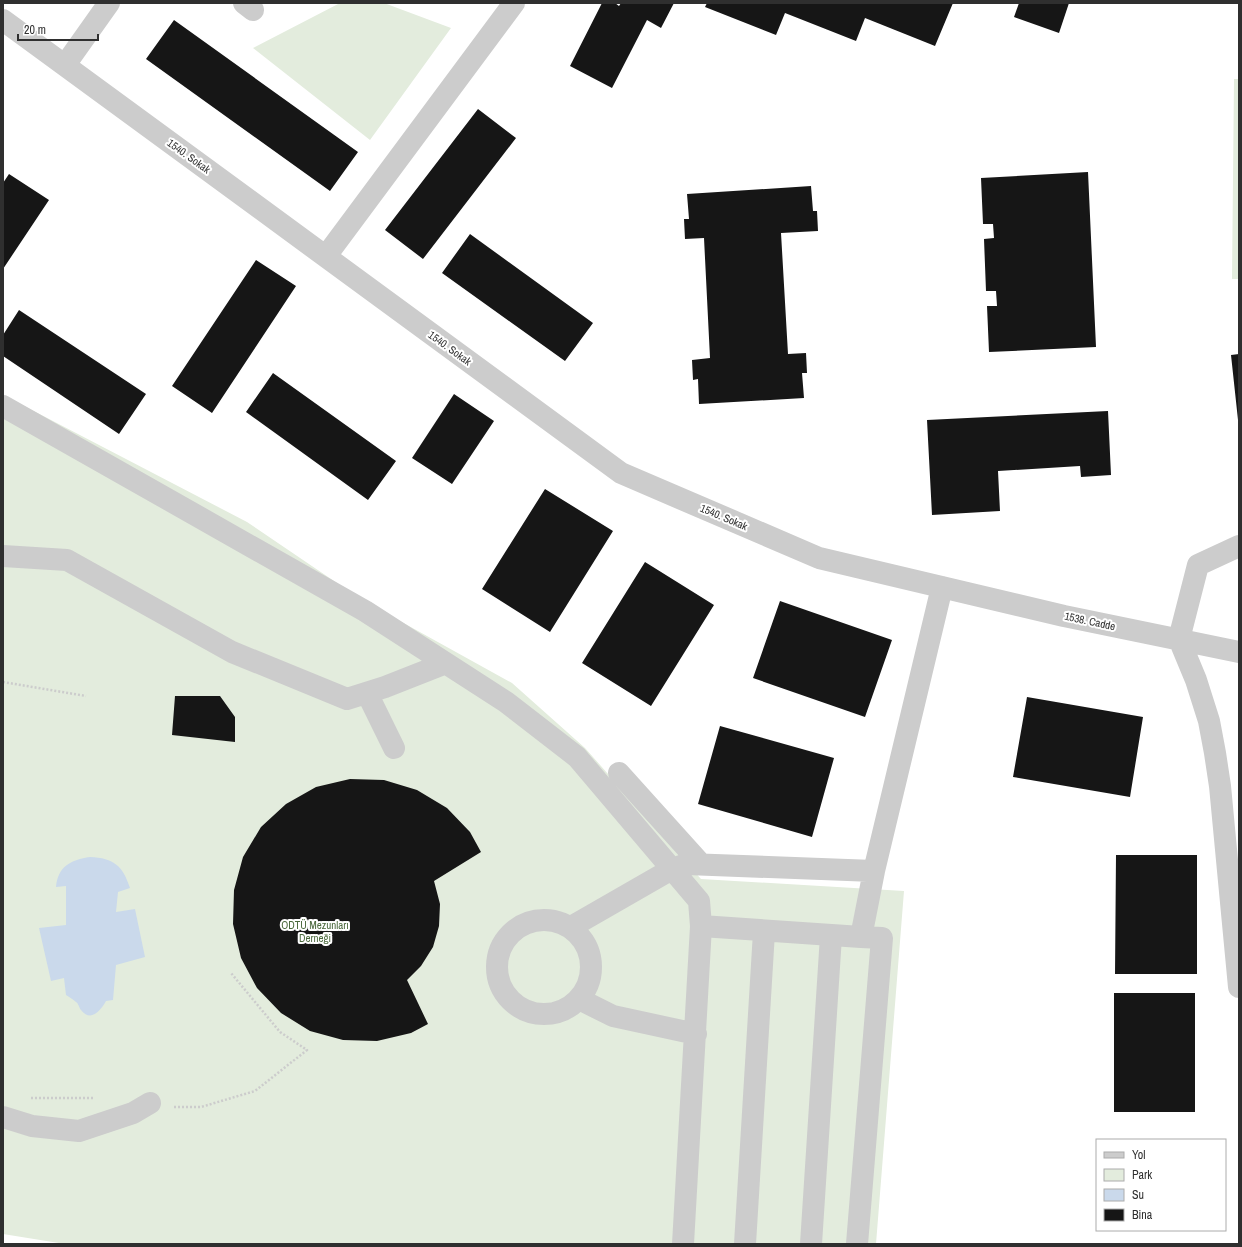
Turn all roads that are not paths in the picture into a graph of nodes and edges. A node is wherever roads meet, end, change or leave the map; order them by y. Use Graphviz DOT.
graph roads {
  1 [pos="109,3"];
  2 [pos="514,3"];
  3 [pos="3,20"];
  4 [pos="65,65"];
  5 [pos="326,256"];
  6 [pos="3,406"];
  7 [pos="1239,546"];
  8 [pos="3,556"];
  9 [pos="942,587"];
  10 [pos="1179,639"];
  11 [pos="1239,652"];
  12 [pos="446,663"];
  13 [pos="367,692"];
  14 [pos="394,748"];
  15 [pos="619,773"];
  16 [pos="687,866"];
  17 [pos="874,871"];
  18 [pos="701,926"];
  19 [pos="571,927"];
  20 [pos="764,932"];
  21 [pos="830,936"];
  22 [pos="861,937"];
  23 [pos="1239,987"];
  24 [pos="579,999"];
  25 [pos="696,1034"];
  26 [pos="150,1104"];
  27 [pos="3,1117"];
  28 [pos="684,1244"];
  29 [pos="745,1244"];
  30 [pos="811,1244"];
  31 [pos="857,1244"];
  1 -- 4 [label="street"];
  2 -- 5 [label="street"];
  3 -- 4 [label="street, 1540. Sokak"];
  4 -- 5 [label="street, 1540. Sokak"];
  5 -- 9 [label="street, 1540. Sokak"];
  6 -- 12 [label="street"];
  7 -- 10 [label="street"];
  8 -- 13 [label="street"];
  9 -- 10 [label="street, 1538. Cadde"];
  9 -- 17 [label="street"];
  10 -- 11 [label="street, 1538. Cadde"];
  10 -- 23 [label="street"];
  12 -- 13 [label="street"];
  12 -- 16 [label="street"];
  13 -- 14 [label="street"];
  15 -- 16 [label="street"];
  16 -- 17 [label="street"];
  16 -- 18 [label="street"];
  16 -- 19 [label="street"];
  17 -- 22 [label="street"];
  18 -- 20 [label="street"];
  18 -- 25 [label="street"];
  19 -- 24 [label="street"];
  19 -- 24 [label="street"];
  20 -- 21 [label="street"];
  20 -- 29 [label="street"];
  21 -- 22 [label="street"];
  21 -- 30 [label="street"];
  22 -- 31 [label="street"];
  24 -- 25 [label="street"];
  25 -- 28 [label="street"];
  26 -- 27 [label="street"];
}
